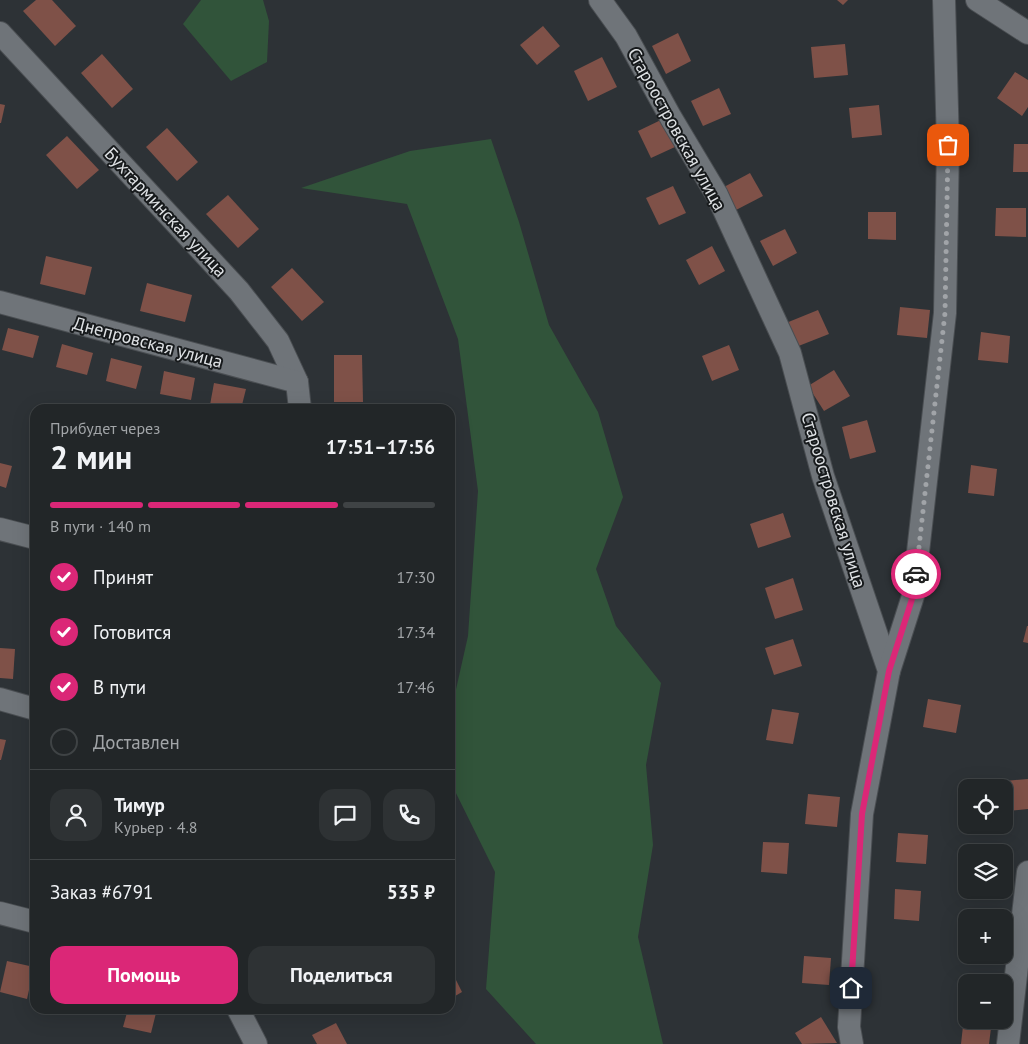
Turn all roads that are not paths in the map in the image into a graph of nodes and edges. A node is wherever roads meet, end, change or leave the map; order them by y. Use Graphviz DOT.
graph roads {
  1 [pos="600,0"];
  2 [pos="944,0"];
  3 [pos="977,0"];
  4 [pos="1028,33"];
  5 [pos="0,34"];
  6 [pos="0,302"];
  7 [pos="297,382"];
  8 [pos="299,404"];
  9 [pos="0,529"];
  10 [pos="30,537"];
  11 [pos="889,671"];
  12 [pos="0,700"];
  13 [pos="30,708"];
  14 [pos="1028,872"];
  15 [pos="0,913"];
  16 [pos="30,921"];
  17 [pos="241,1014"];
  18 [pos="256,1044"];
  19 [pos="852,1044"];
  20 [pos="1008,1044"];
  1 -- 11 [label="street, Староостровская улица"];
  2 -- 11 [label="street"];
  3 -- 4 [label="street"];
  5 -- 7 [label="street, Бухтарминская улица"];
  6 -- 7 [label="street, Днепровская улица"];
  7 -- 8 [label="street, Бухтарминская улица"];
  9 -- 10 [label="street"];
  11 -- 19 [label="street, Староостровская улица"];
  12 -- 13 [label="street"];
  14 -- 20 [label="street"];
  15 -- 16 [label="street"];
  17 -- 18 [label="street"];
}
